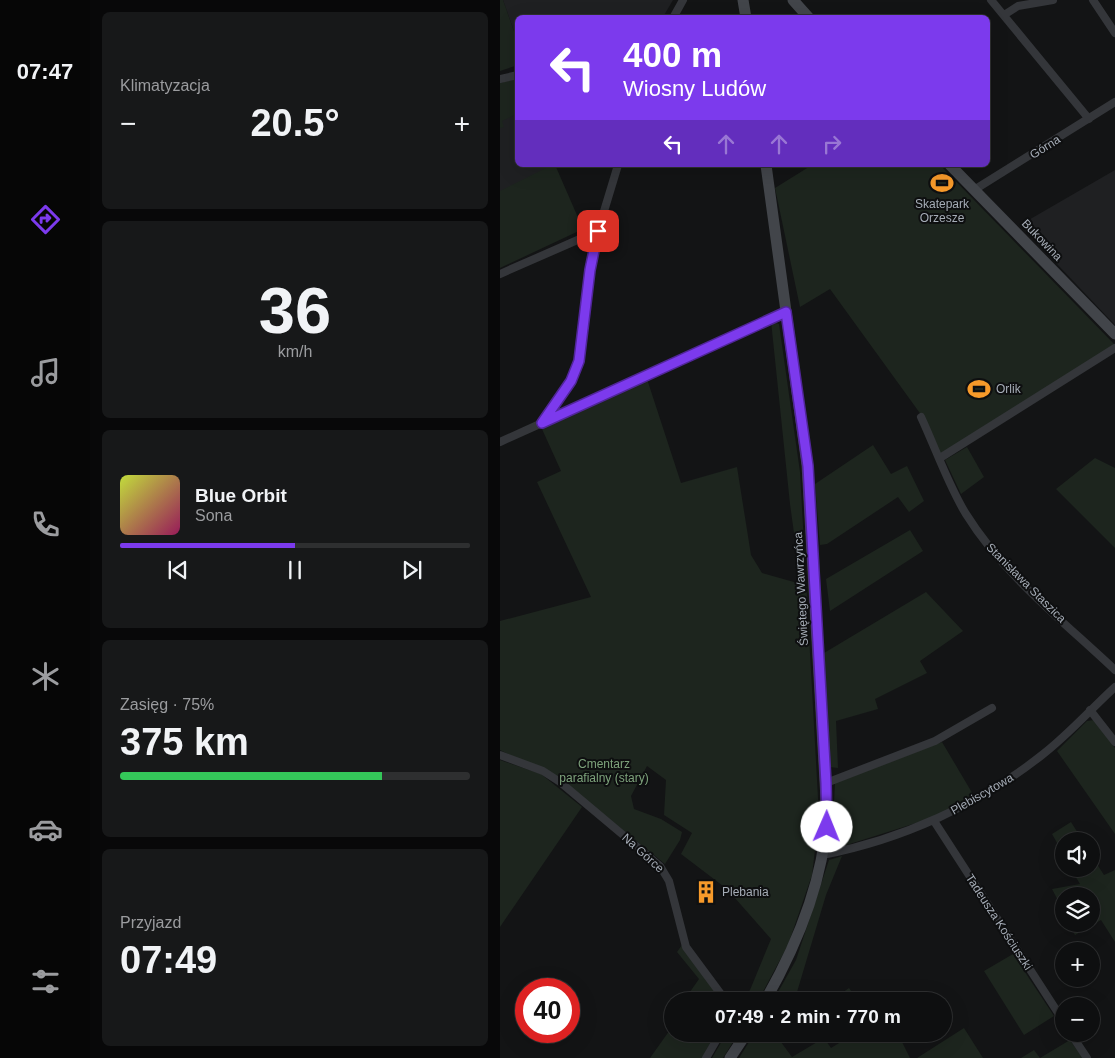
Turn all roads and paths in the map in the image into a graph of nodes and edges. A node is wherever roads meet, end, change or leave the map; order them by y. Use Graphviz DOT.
graph roads {
  1 [pos="683,0"];
  2 [pos="744,0"];
  3 [pos="795,0"];
  4 [pos="991,0"];
  5 [pos="1053,0"];
  6 [pos="1093,0"];
  7 [pos="675,15"];
  8 [pos="746,15"];
  9 [pos="807,15"];
  10 [pos="1004,15"];
  11 [pos="1115,33"];
  12 [pos="515,76"];
  13 [pos="500,79"];
  14 [pos="1115,102"];
  15 [pos="1089,120"];
  16 [pos="617,167"];
  17 [pos="766,167"];
  18 [pos="952,167"];
  19 [pos="974,190"];
  20 [pos="598,231"];
  21 [pos="500,274"];
  22 [pos="786,312"];
  23 [pos="1115,334"];
  24 [pos="1115,348"];
  25 [pos="920,417"];
  26 [pos="542,423"];
  27 [pos="500,442"];
  28 [pos="940,458"];
  29 [pos="1115,670"];
  30 [pos="1115,687"];
  31 [pos="992,708"];
  32 [pos="1090,710"];
  33 [pos="1115,742"];
  34 [pos="500,755"];
  35 [pos="826,783"];
  36 [pos="934,821"];
  37 [pos="822,855"];
  38 [pos="719,992"];
  39 [pos="770,992"];
  40 [pos="1055,1008"];
  41 [pos="715,1042"];
  42 [pos="741,1042"];
  43 [pos="1076,1042"];
  44 [pos="706,1058"];
  45 [pos="730,1058"];
  46 [pos="1087,1058"];
  1 -- 7 [label="street"];
  2 -- 8 [label="street"];
  3 -- 9 [label="street"];
  4 -- 10 [label="street"];
  5 -- 10 [label="street"];
  6 -- 11 [label="street"];
  10 -- 15 [label="street"];
  12 -- 13 [label="street"];
  14 -- 15 [label="street, Górna"];
  15 -- 19 [label="street, Górna"];
  16 -- 20 [label="street"];
  17 -- 22 [label="street, Świętego Wawrzyńca"];
  18 -- 19 [label="street, Bukowina"];
  19 -- 23 [label="street, Bukowina"];
  20 -- 21 [label="street"];
  20 -- 26 [label="street"];
  22 -- 26 [label="street"];
  22 -- 35 [label="street, Świętego Wawrzyńca"];
  24 -- 28 [label="street"];
  25 -- 28 [label="street, Stanisława Staszica"];
  26 -- 27 [label="street"];
  28 -- 29 [label="street, Stanisława Staszica"];
  30 -- 32 [label="street, Plebiscytowa"];
  31 -- 35 [label="street"];
  32 -- 33 [label="street"];
  32 -- 36 [label="street, Plebiscytowa"];
  34 -- 38 [label="street, Na Górce"];
  35 -- 37 [label="street, Świętego Wawrzyńca"];
  36 -- 37 [label="street, Plebiscytowa"];
  36 -- 40 [label="street, Tadeusza Kościuszki"];
  37 -- 39 [label="street, Świętego Wawrzyńca"];
  41 -- 44 [label="street"];
  42 -- 45 [label="street"];
  43 -- 46 [label="street"];
}
